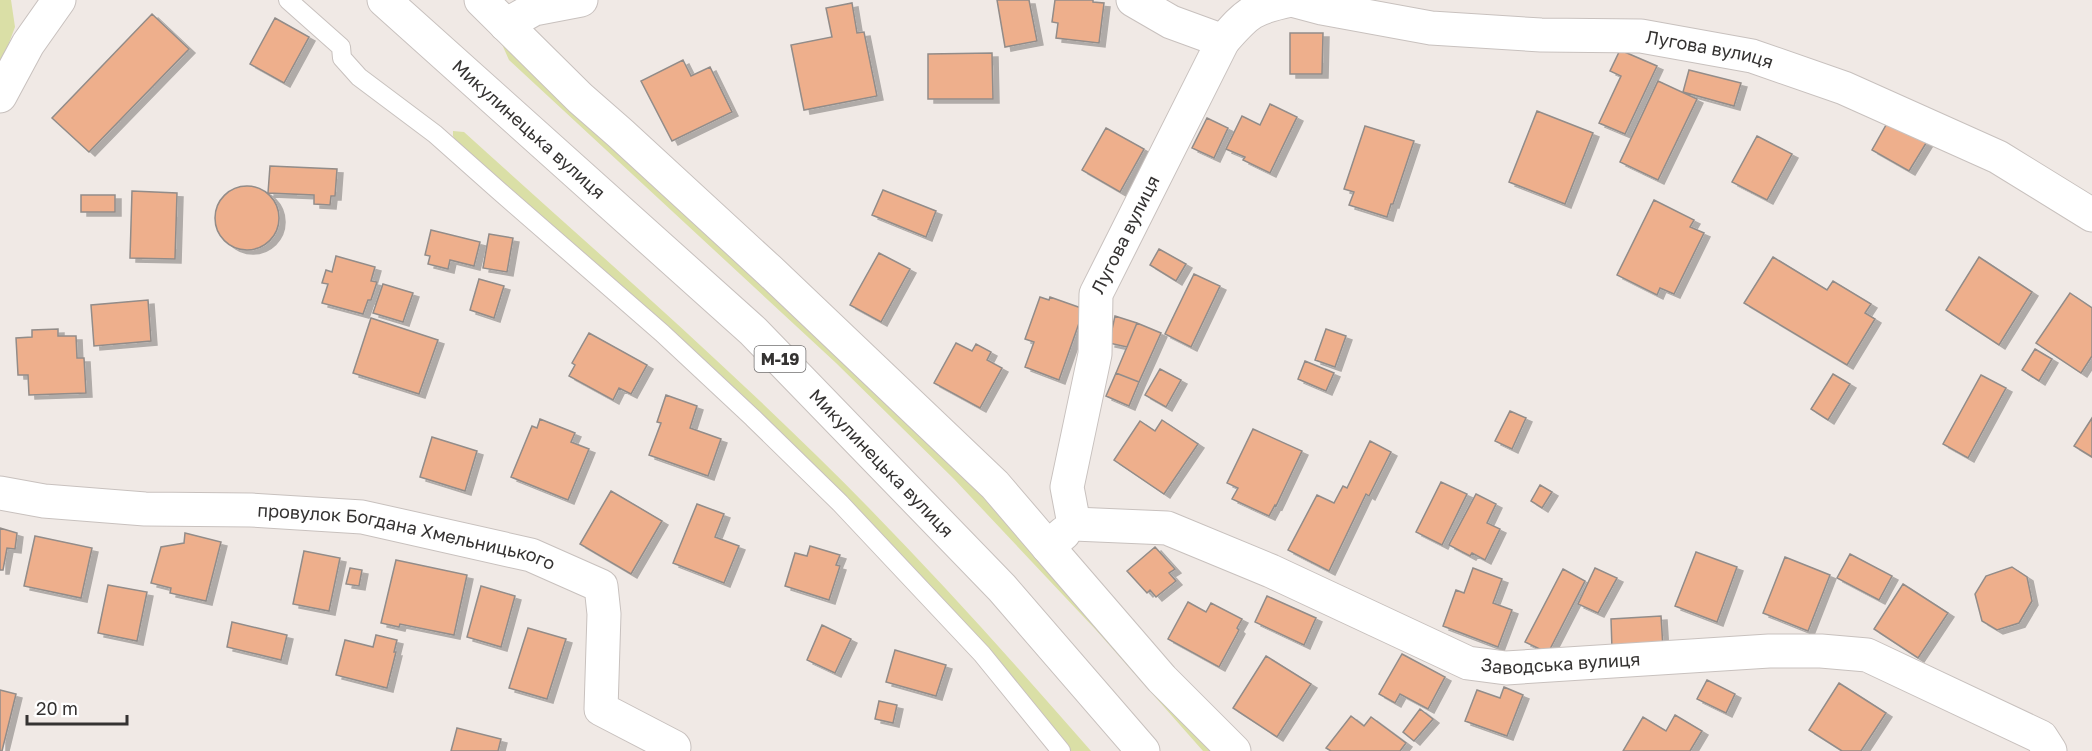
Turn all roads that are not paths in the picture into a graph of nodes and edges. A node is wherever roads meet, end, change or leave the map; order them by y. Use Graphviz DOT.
graph roads {
  1 [pos="59,0"];
  2 [pos="288,0"];
  3 [pos="384,0"];
  4 [pos="480,0"];
  5 [pos="581,0"];
  6 [pos="1133,0"];
  7 [pos="1291,0"];
  8 [pos="506,25"];
  9 [pos="1223,41"];
  10 [pos="0,96"];
  11 [pos="2092,215"];
  12 [pos="0,493"];
  13 [pos="1074,524"];
  14 [pos="1048,547"];
  15 [pos="674,747"];
  16 [pos="1061,751"];
  17 [pos="1143,751"];
  18 [pos="1233,751"];
  19 [pos="2050,751"];
  1 -- 10 [label="main road"];
  2 -- 16 [label="lane"];
  3 -- 17 [label="main road, Микулинецька вулиця / М-19"];
  4 -- 8 [label="main road"];
  5 -- 8 [label="main road"];
  6 -- 9 [label="main road"];
  7 -- 9 [label="main road, Лугова вулиця"];
  7 -- 11 [label="main road, Лугова вулиця"];
  8 -- 14 [label="main road"];
  9 -- 13 [label="main road, Лугова вулиця"];
  12 -- 15 [label="main road, провулок Богдана Хмельницького"];
  13 -- 14 [label="main road"];
  13 -- 19 [label="main road, Заводська вулиця"];
  14 -- 18 [label="main road"];
}
